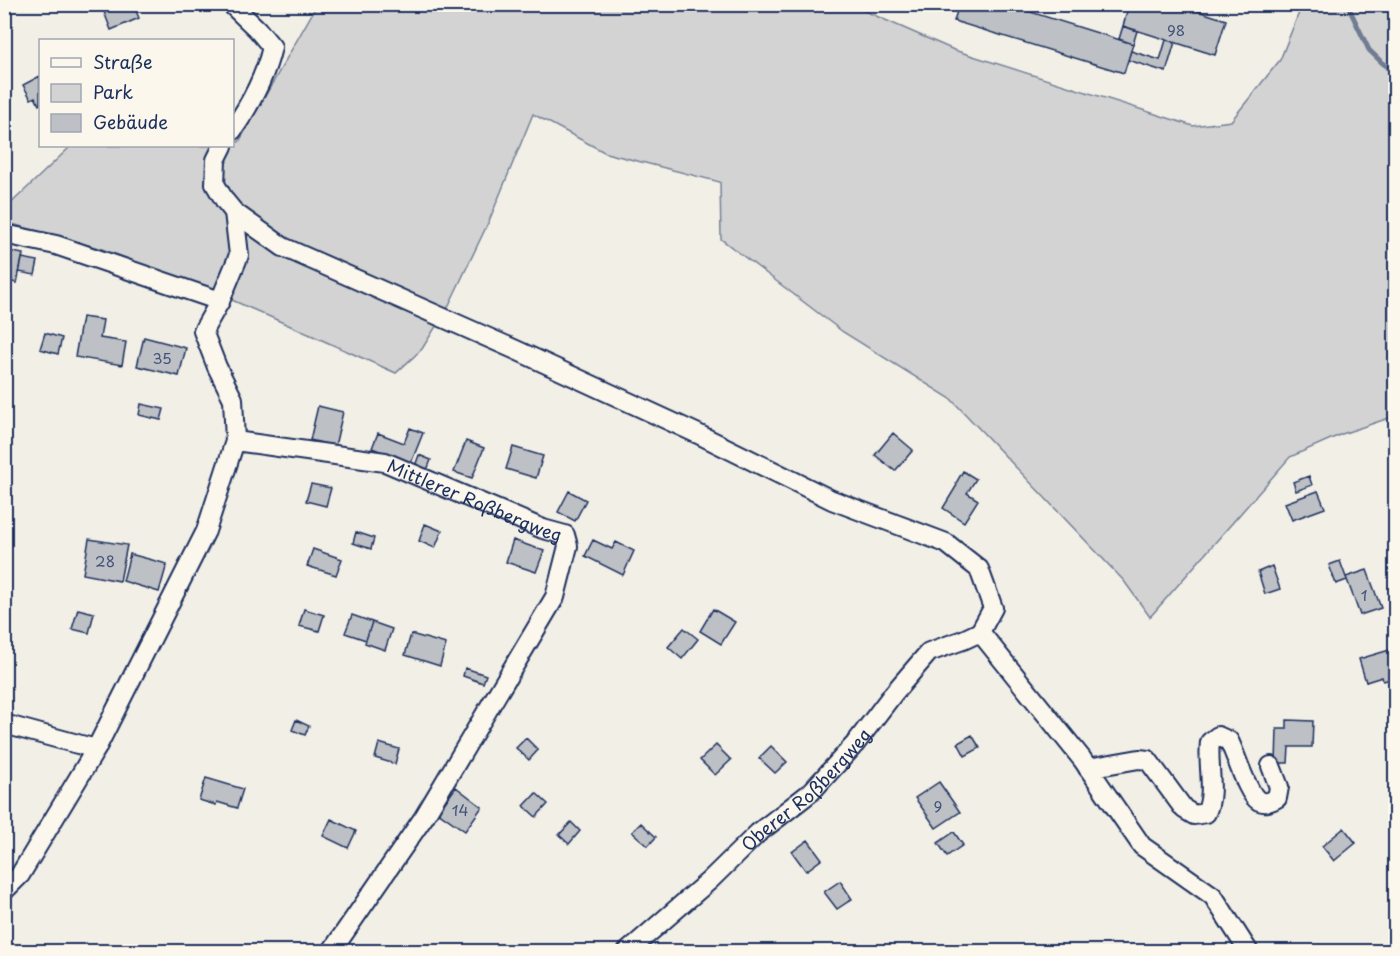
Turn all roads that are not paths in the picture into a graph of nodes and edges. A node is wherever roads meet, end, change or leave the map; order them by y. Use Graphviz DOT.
graph roads {
  1 [pos="231,4"];
  2 [pos="234,128"];
  3 [pos="222,147"];
  4 [pos="234,212"];
  5 [pos="4,234"];
  6 [pos="220,301"];
  7 [pos="235,441"];
  8 [pos="980,632"];
  9 [pos="4,724"];
  10 [pos="96,749"];
  11 [pos="1271,766"];
  12 [pos="1088,768"];
  13 [pos="4,891"];
  14 [pos="331,951"];
  15 [pos="627,951"];
  16 [pos="1249,951"];
  1 -- 2 [label="street"];
  3 -- 4 [label="street"];
  4 -- 6 [label="street"];
  4 -- 8 [label="street"];
  5 -- 6 [label="street"];
  6 -- 7 [label="street"];
  7 -- 10 [label="street"];
  7 -- 14 [label="street, Mittlerer Roßbergweg"];
  8 -- 12 [label="street"];
  8 -- 15 [label="street, Oberer Roßbergweg"];
  9 -- 10 [label="street"];
  10 -- 13 [label="street"];
  11 -- 12 [label="street"];
  12 -- 16 [label="street"];
}
